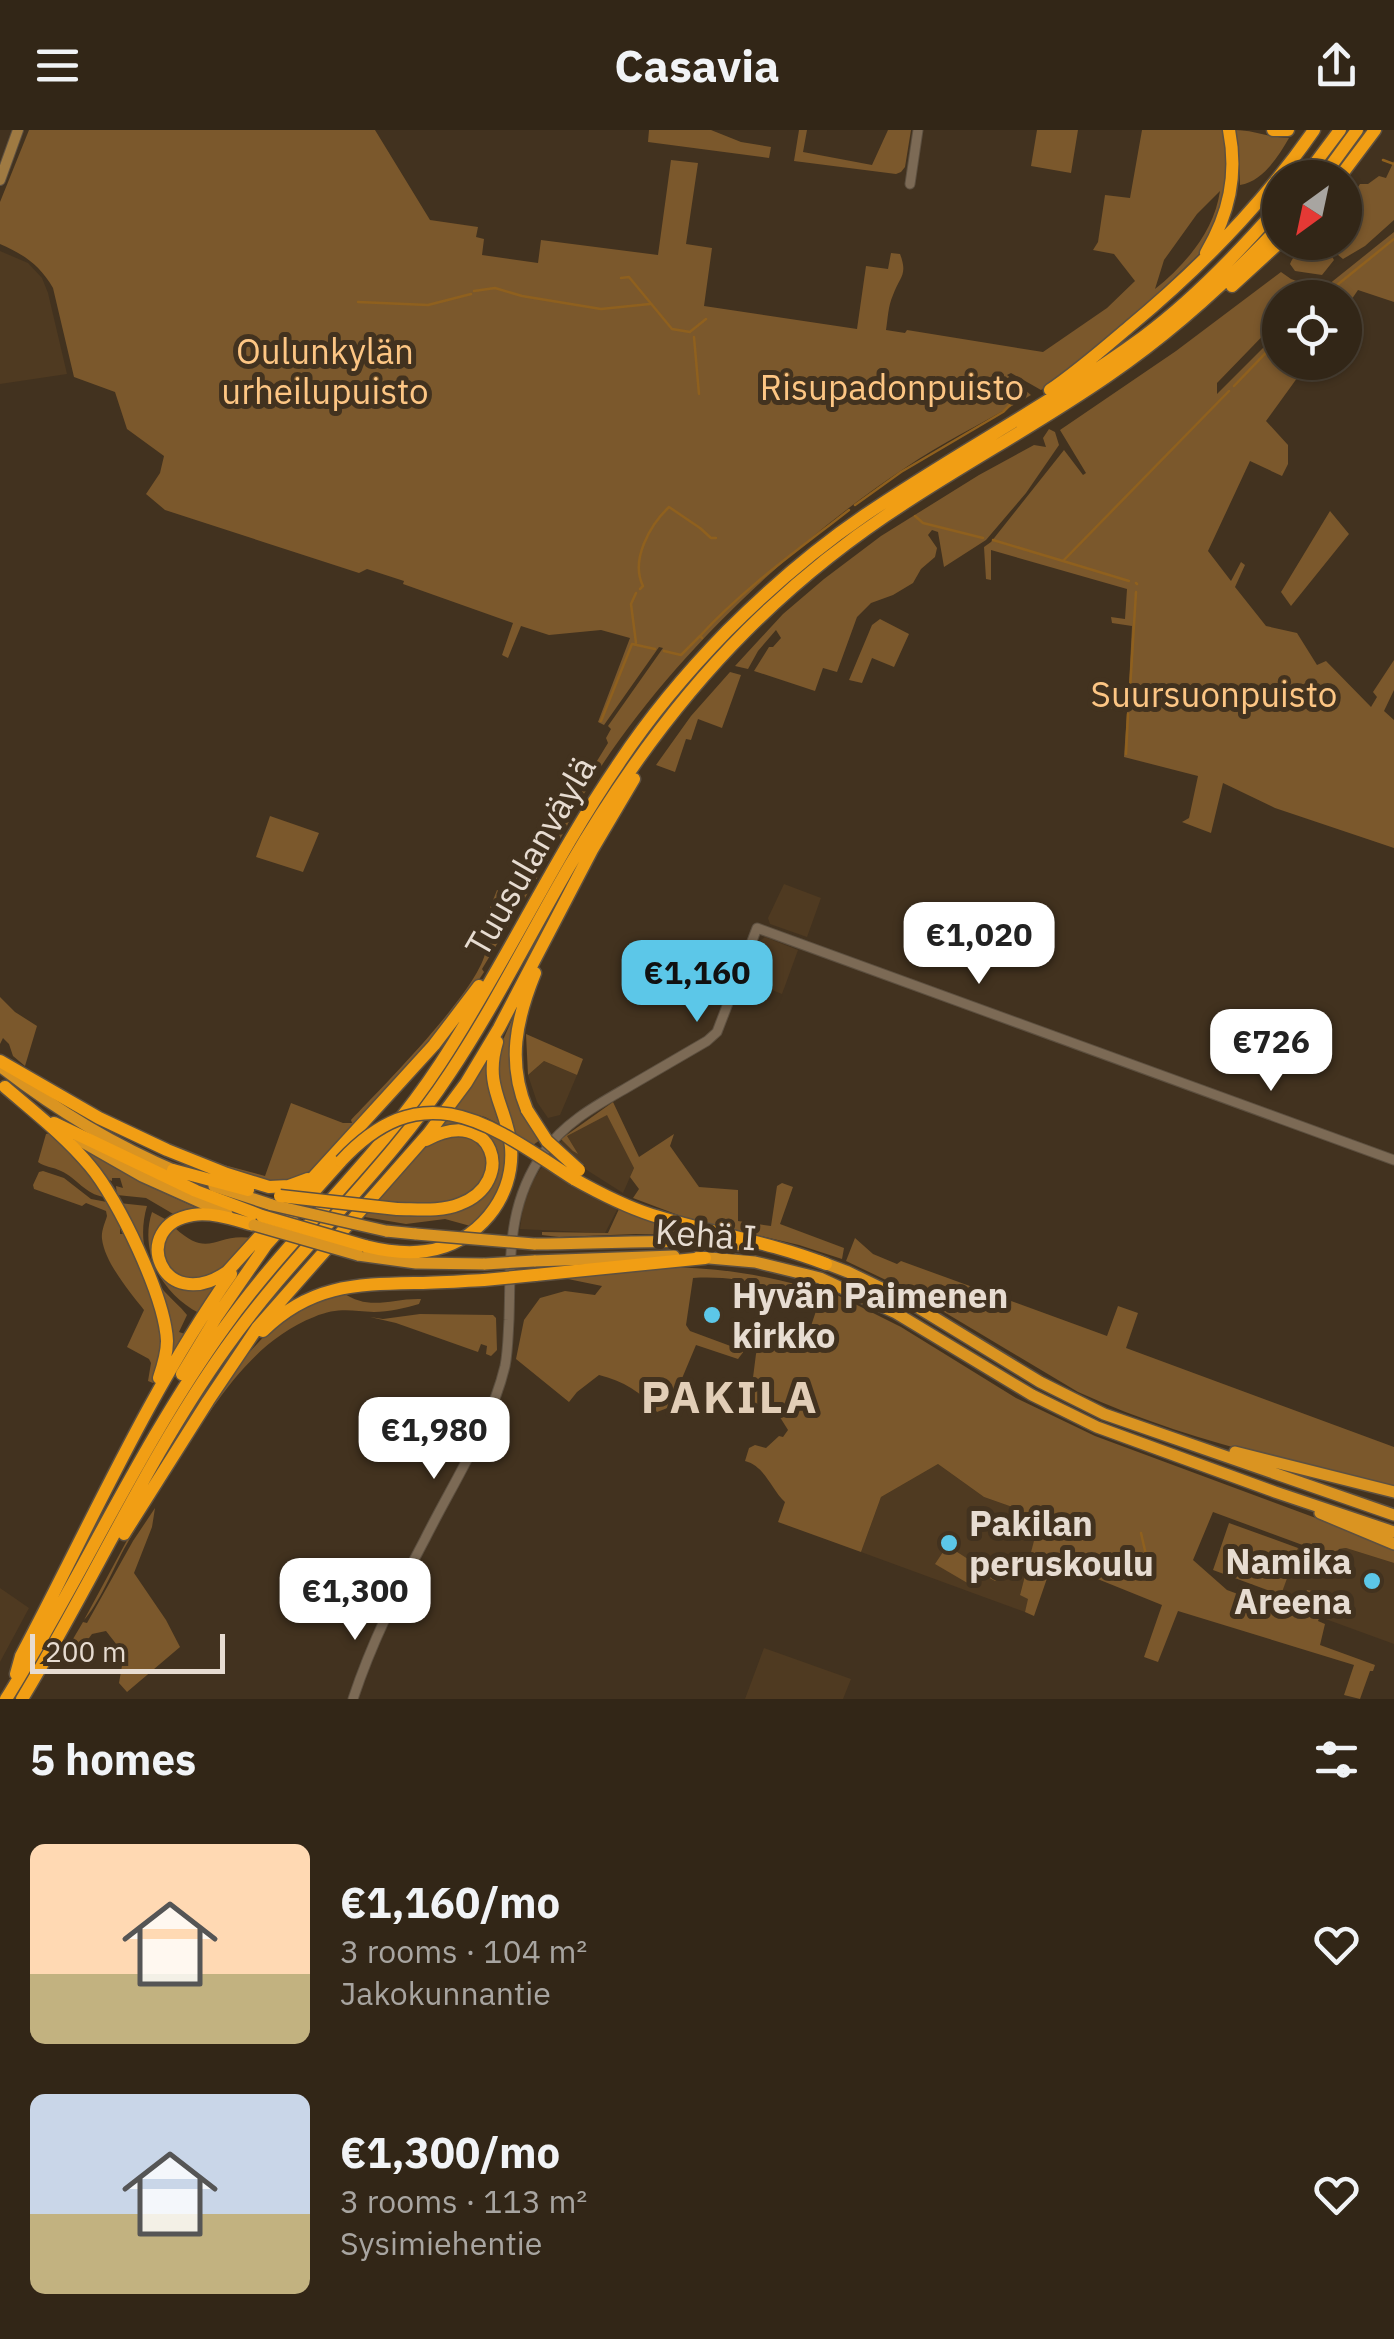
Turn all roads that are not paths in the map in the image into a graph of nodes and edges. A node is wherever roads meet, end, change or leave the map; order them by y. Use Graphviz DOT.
graph roads {
  1 [pos="18,130"];
  2 [pos="918,130"];
  3 [pos="1229,130"];
  4 [pos="1273,130"];
  5 [pos="1288,130"];
  6 [pos="1314,130"];
  7 [pos="1340,130"];
  8 [pos="1357,130"];
  9 [pos="1374,130"];
  10 [pos="1318,160"];
  11 [pos="1335,160"];
  12 [pos="1353,160"];
  13 [pos="0,180"];
  14 [pos="910,184"];
  15 [pos="1262,224"];
  16 [pos="1262,244"];
  17 [pos="1262,258"];
  18 [pos="1186,278"];
  19 [pos="1153,343"];
  20 [pos="973,446"];
  21 [pos="581,846"];
  22 [pos="567,871"];
  23 [pos="562,905"];
  24 [pos="532,908"];
  25 [pos="515,996"];
  26 [pos="0,1063"];
  27 [pos="2,1085"];
  28 [pos="54,1124"];
  29 [pos="413,1151"];
  30 [pos="338,1157"];
  31 [pos="1394,1160"];
  32 [pos="173,1170"];
  33 [pos="576,1175"];
  34 [pos="267,1211"];
  35 [pos="251,1248"];
  36 [pos="362,1250"];
  37 [pos="705,1258"];
  38 [pos="826,1264"];
  39 [pos="534,1268"];
  40 [pos="234,1362"];
  41 [pos="157,1430"];
  42 [pos="1153,1432"];
  43 [pos="126,1449"];
  44 [pos="1275,1492"];
  45 [pos="1394,1492"];
  46 [pos="1394,1514"];
  47 [pos="1394,1532"];
  48 [pos="1394,1544"];
  49 [pos="98,1564"];
  50 [pos="13,1696"];
  51 [pos="353,1699"];
  1 -- 13 [label="main road"];
  2 -- 14 [label="street"];
  3 -- 18 [label="highway"];
  4 -- 5 [label="highway"];
  6 -- 18 [label="highway"];
  7 -- 10 [label="highway"];
  8 -- 11 [label="highway"];
  9 -- 12 [label="highway"];
  15 -- 20 [label="highway, Tuusulanväylä"];
  16 -- 19 [label="highway, Tuusulanväylä"];
  17 -- 19 [label="highway"];
  18 -- 20 [label="highway"];
  19 -- 21 [label="highway, Tuusulanväylä"];
  20 -- 21 [label="highway, Tuusulanväylä"];
  21 -- 22 [label="highway"];
  21 -- 22 [label="highway, Tuusulanväylä"];
  22 -- 23 [label="highway"];
  22 -- 24 [label="highway, Tuusulanväylä"];
  22 -- 49 [label="highway, Tuusulanväylä"];
  23 -- 25 [label="highway"];
  23 -- 33 [label="highway, bridge"];
  24 -- 30 [label="highway"];
  24 -- 41 [label="highway, Tuusulanväylä"];
  25 -- 29 [label="highway"];
  25 -- 36 [label="highway"];
  26 -- 30 [label="highway"];
  26 -- 32 [label="highway"];
  27 -- 28 [label="highway"];
  27 -- 43 [label="highway"];
  28 -- 34 [label="highway"];
  29 -- 34 [label="highway, bridge"];
  29 -- 40 [label="highway"];
  30 -- 33 [label="highway, bridge"];
  30 -- 35 [label="highway"];
  30 -- 41 [label="highway"];
  31 -- 51 [label="street"];
  32 -- 34 [label="highway"];
  33 -- 38 [label="highway"];
  34 -- 35 [label="highway"];
  34 -- 36 [label="highway, bridge"];
  34 -- 38 [label="highway, Kehä I, bridge"];
  35 -- 43 [label="highway"];
  36 -- 39 [label="highway, bridge"];
  37 -- 39 [label="highway"];
  37 -- 44 [label="highway, Kehä I"];
  38 -- 42 [label="highway, Kehä I"];
  39 -- 40 [label="highway, bridge"];
  40 -- 49 [label="highway"];
  41 -- 50 [label="highway, Tuusulanväylä"];
  42 -- 45 [label="highway"];
  42 -- 46 [label="highway, Kehä I"];
  43 -- 50 [label="highway"];
  44 -- 47 [label="highway, Kehä I"];
  44 -- 48 [label="highway"];
  49 -- 50 [label="highway, Tuusulanväylä"];
}
